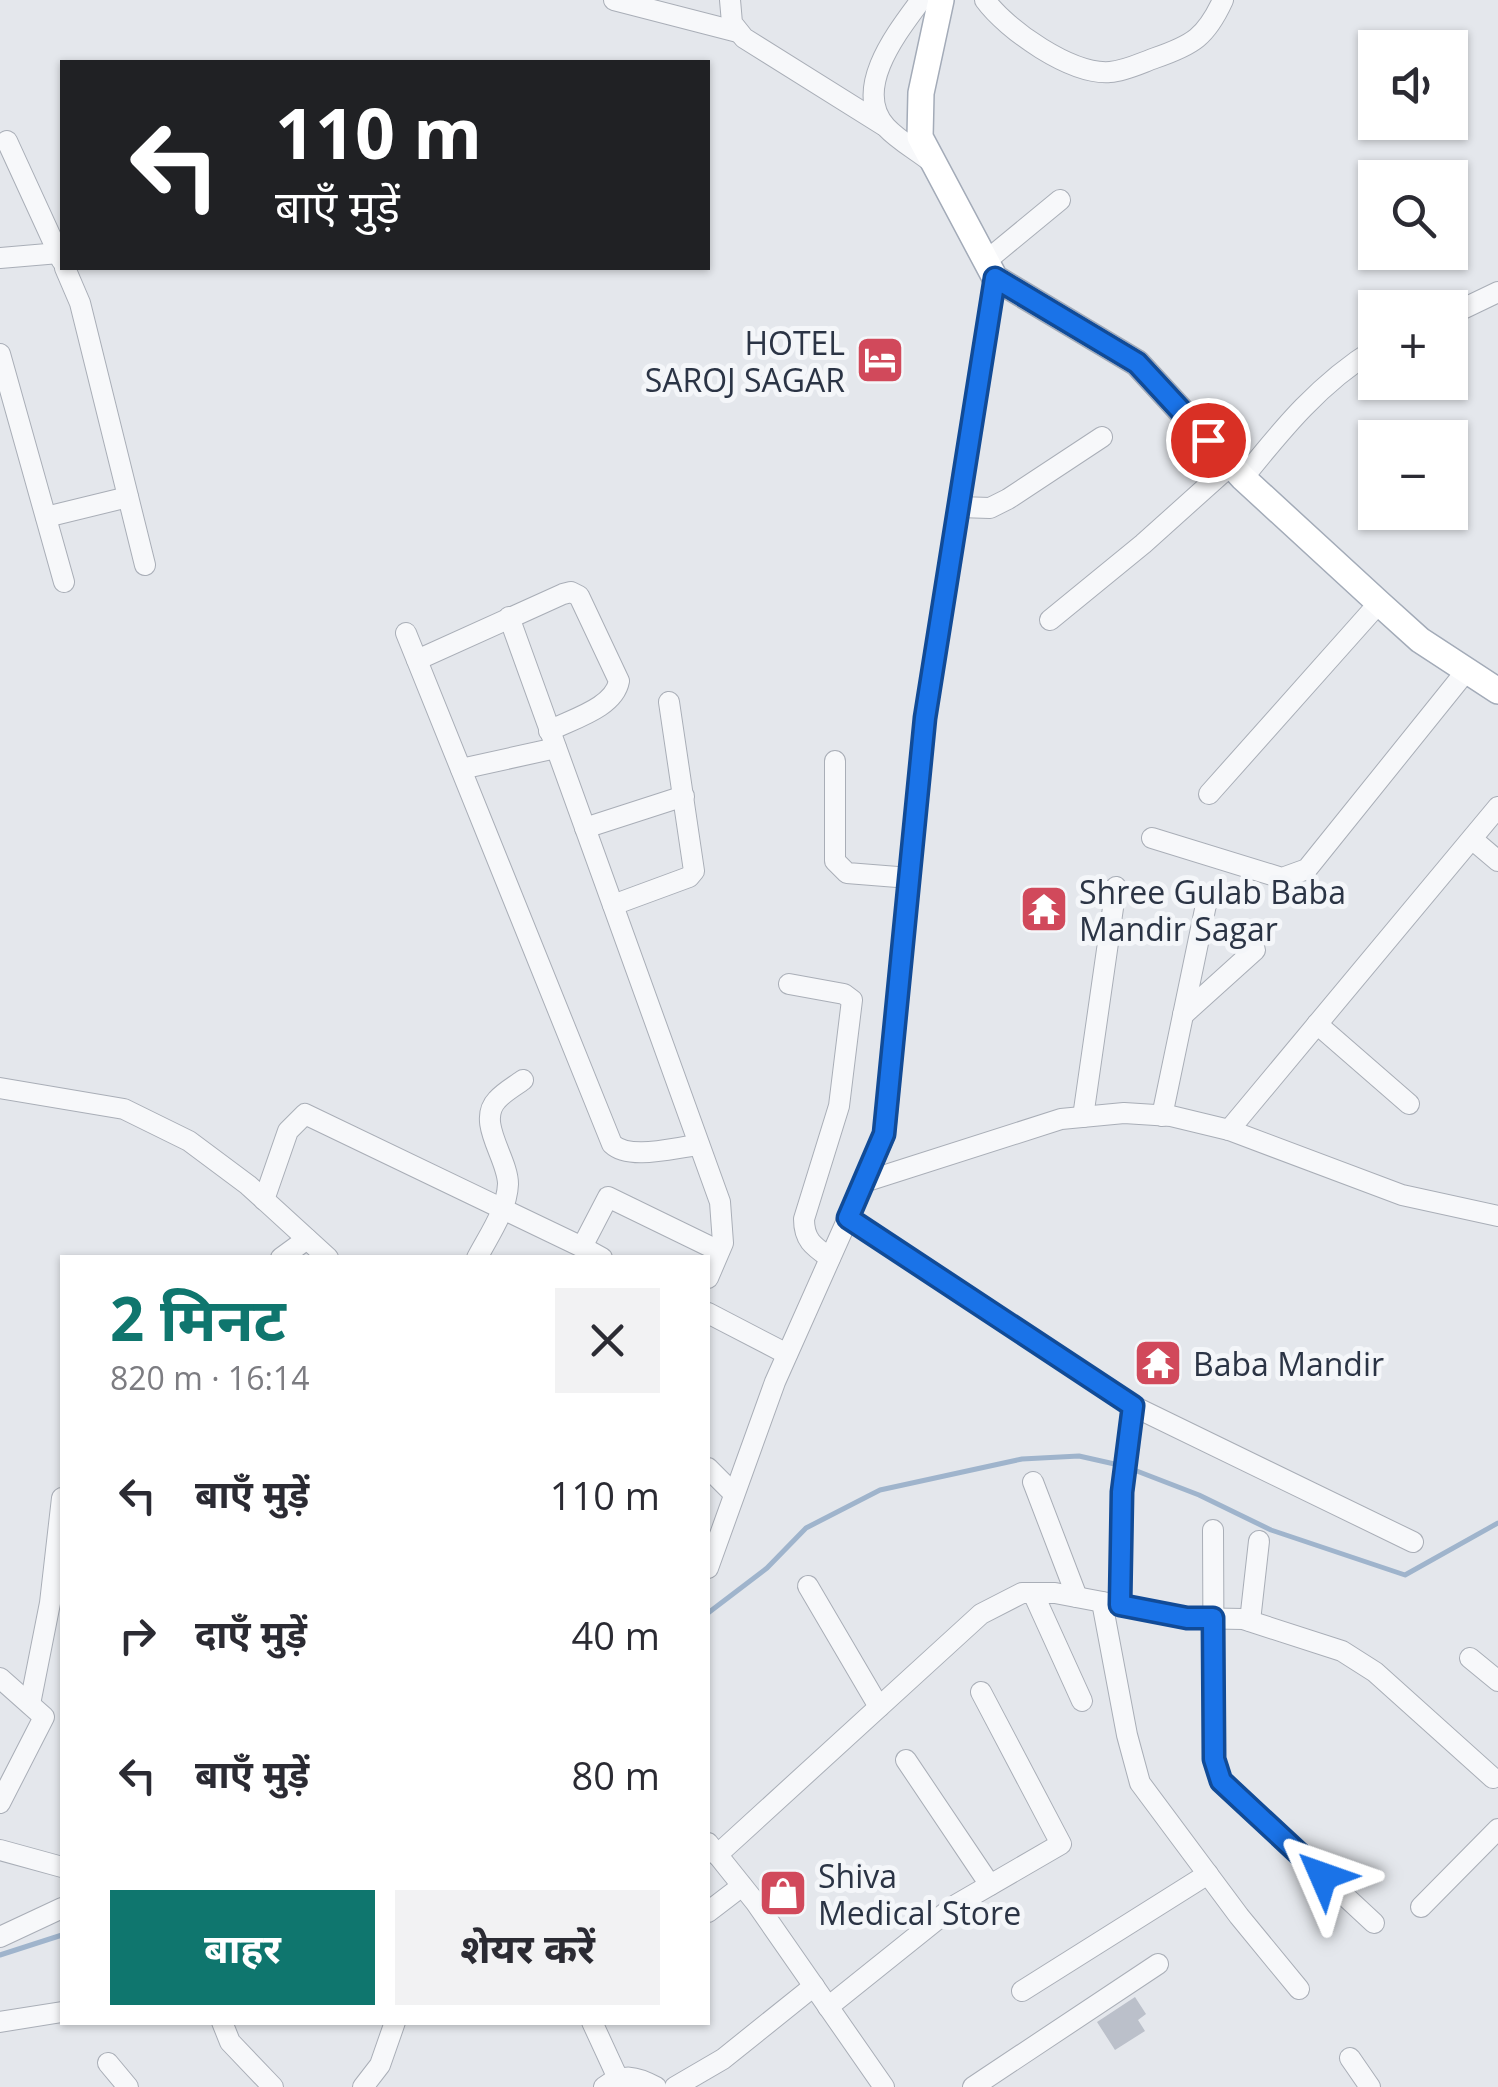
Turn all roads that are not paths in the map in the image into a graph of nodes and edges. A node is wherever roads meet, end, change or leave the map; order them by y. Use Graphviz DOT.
graph roads {
  1 [pos="614,0"];
  2 [pos="730,0"];
  3 [pos="985,0"];
  4 [pos="1223,0"];
  5 [pos="927,1"];
  6 [pos="738,32"];
  7 [pos="884,125"];
  8 [pos="8,141"];
  9 [pos="934,163"];
  10 [pos="1060,200"];
  11 [pos="60,256"];
  12 [pos="0,258"];
  13 [pos="60,260"];
  14 [pos="990,269"];
  15 [pos="66,270"];
  16 [pos="1498,292"];
  17 [pos="1468,306"];
  18 [pos="0,354"];
  19 [pos="1358,360"];
  20 [pos="1102,437"];
  21 [pos="1237,472"];
  22 [pos="128,497"];
  23 [pos="959,507"];
  24 [pos="46,516"];
  25 [pos="144,564"];
  26 [pos="64,582"];
  27 [pos="1379,603"];
  28 [pos="509,617"];
  29 [pos="1050,620"];
  30 [pos="406,634"];
  31 [pos="417,660"];
  32 [pos="1467,670"];
  33 [pos="1498,690"];
  34 [pos="669,702"];
  35 [pos="552,739"];
  36 [pos="835,761"];
  37 [pos="461,770"];
  38 [pos="1209,794"];
  39 [pos="684,796"];
  40 [pos="1498,808"];
  41 [pos="584,828"];
  42 [pos="1152,838"];
  43 [pos="1472,838"];
  44 [pos="1498,861"];
  45 [pos="910,878"];
  46 [pos="1116,887"];
  47 [pos="1208,895"];
  48 [pos="612,905"];
  49 [pos="1256,950"];
  50 [pos="789,984"];
  51 [pos="1183,1015"];
  52 [pos="1318,1024"];
  53 [pos="523,1080"];
  54 [pos="0,1088"];
  55 [pos="1409,1104"];
  56 [pos="1162,1116"];
  57 [pos="1083,1117"];
  58 [pos="1229,1130"];
  59 [pos="700,1145"];
  60 [pos="864,1182"];
  61 [pos="264,1200"];
  62 [pos="502,1208"];
  63 [pos="1498,1216"];
  64 [pos="848,1218"];
  65 [pos="306,1239"];
  66 [pos="582,1247"];
  67 [pos="719,1251"];
  68 [pos="285,1255"];
  69 [pos="325,1255"];
  70 [pos="478,1255"];
  71 [pos="597,1255"];
  72 [pos="830,1258"];
  73 [pos="710,1273"];
  74 [pos="710,1315"];
  75 [pos="788,1354"];
  76 [pos="1133,1406"];
  77 [pos="710,1470"];
  78 [pos="1032,1482"];
  79 [pos="734,1494"];
  80 [pos="60,1516"];
  81 [pos="1212,1530"];
  82 [pos="1259,1541"];
  83 [pos="1414,1542"];
  84 [pos="710,1562"];
  85 [pos="808,1586"];
  86 [pos="1033,1593"];
  87 [pos="1077,1597"];
  88 [pos="1111,1604"];
  89 [pos="1213,1618"];
  90 [pos="1250,1621"];
  91 [pos="1470,1658"];
  92 [pos="0,1678"];
  93 [pos="1498,1682"];
  94 [pos="981,1692"];
  95 [pos="1082,1702"];
  96 [pos="30,1704"];
  97 [pos="879,1707"];
  98 [pos="906,1760"];
  99 [pos="1494,1778"];
  100 [pos="0,1803"];
  101 [pos="1498,1829"];
  102 [pos="712,1849"];
  103 [pos="0,1850"];
  104 [pos="60,1865"];
  105 [pos="1208,1874"];
  106 [pos="990,1885"];
  107 [pos="742,1886"];
  108 [pos="1421,1908"];
  109 [pos="60,1909"];
  110 [pos="710,1910"];
  111 [pos="1374,1923"];
  112 [pos="0,1936"];
  113 [pos="1158,1964"];
  114 [pos="814,1986"];
  115 [pos="1300,1989"];
  116 [pos="1022,1991"];
  117 [pos="828,2007"];
  118 [pos="60,2012"];
  119 [pos="0,2022"];
  120 [pos="223,2025"];
  121 [pos="394,2025"];
  122 [pos="593,2025"];
  123 [pos="1350,2058"];
  124 [pos="108,2063"];
  125 [pos="614,2084"];
  126 [pos="128,2087"];
  127 [pos="273,2087"];
  128 [pos="362,2087"];
  129 [pos="656,2087"];
  130 [pos="675,2087"];
  131 [pos="884,2087"];
  132 [pos="972,2087"];
  133 [pos="1370,2087"];
  1 -- 6 [label="street"];
  2 -- 6 [label="street"];
  3 -- 4 [label="street"];
  5 -- 7 [label="street"];
  5 -- 9 [label="main road"];
  6 -- 7 [label="street"];
  7 -- 9 [label="street"];
  8 -- 11 [label="street"];
  9 -- 14 [label="main road"];
  10 -- 14 [label="street"];
  12 -- 13 [label="street"];
  14 -- 21 [label="main road"];
  14 -- 23 [label="street"];
  15 -- 22 [label="street"];
  16 -- 17 [label="street"];
  18 -- 24 [label="street"];
  19 -- 21 [label="street"];
  20 -- 23 [label="street"];
  21 -- 27 [label="main road"];
  21 -- 29 [label="street"];
  22 -- 24 [label="street"];
  22 -- 25 [label="street"];
  23 -- 45 [label="street"];
  24 -- 26 [label="street"];
  27 -- 32 [label="main road"];
  27 -- 38 [label="street"];
  28 -- 31 [label="street"];
  28 -- 35 [label="street"];
  28 -- 35 [label="street"];
  30 -- 31 [label="street"];
  31 -- 37 [label="street"];
  32 -- 33 [label="main road"];
  32 -- 42 [label="street"];
  34 -- 39 [label="street"];
  35 -- 37 [label="street"];
  35 -- 41 [label="street"];
  36 -- 45 [label="street"];
  37 -- 59 [label="street"];
  39 -- 41 [label="street"];
  39 -- 48 [label="street"];
  40 -- 43 [label="street"];
  41 -- 48 [label="street"];
  43 -- 44 [label="street"];
  43 -- 52 [label="street"];
  45 -- 60 [label="street"];
  46 -- 57 [label="street"];
  47 -- 51 [label="street"];
  48 -- 59 [label="street"];
  49 -- 51 [label="street"];
  50 -- 72 [label="street"];
  51 -- 56 [label="street"];
  52 -- 55 [label="street"];
  52 -- 58 [label="street"];
  53 -- 62 [label="street"];
  54 -- 61 [label="street"];
  56 -- 57 [label="street"];
  56 -- 58 [label="street"];
  57 -- 60 [label="street"];
  58 -- 63 [label="street"];
  59 -- 67 [label="street"];
  60 -- 64 [label="street"];
  61 -- 62 [label="street"];
  61 -- 65 [label="street"];
  62 -- 66 [label="street"];
  62 -- 70 [label="street"];
  64 -- 72 [label="street"];
  64 -- 76 [label="street"];
  65 -- 68 [label="street"];
  65 -- 69 [label="street"];
  66 -- 67 [label="street"];
  66 -- 71 [label="street"];
  67 -- 73 [label="street"];
  72 -- 75 [label="street"];
  74 -- 75 [label="street"];
  75 -- 79 [label="street"];
  76 -- 83 [label="street"];
  76 -- 88 [label="street"];
  77 -- 79 [label="street"];
  78 -- 87 [label="street"];
  79 -- 84 [label="street"];
  80 -- 96 [label="street"];
  81 -- 89 [label="street"];
  82 -- 90 [label="street"];
  85 -- 97 [label="street"];
  86 -- 87 [label="street"];
  86 -- 95 [label="street"];
  86 -- 97 [label="street"];
  87 -- 88 [label="street"];
  88 -- 89 [label="street"];
  88 -- 105 [label="street"];
  89 -- 90 [label="street"];
  89 -- 111 [label="street"];
  90 -- 99 [label="street"];
  91 -- 93 [label="street"];
  92 -- 96 [label="street"];
  94 -- 106 [label="street"];
  96 -- 100 [label="street"];
  97 -- 102 [label="street"];
  98 -- 106 [label="street"];
  101 -- 108 [label="street"];
  102 -- 107 [label="street"];
  103 -- 104 [label="street"];
  105 -- 115 [label="street"];
  105 -- 116 [label="street"];
  106 -- 117 [label="street"];
  107 -- 110 [label="street"];
  107 -- 114 [label="street"];
  109 -- 112 [label="street"];
  113 -- 132 [label="street"];
  114 -- 117 [label="street"];
  114 -- 130 [label="street"];
  117 -- 131 [label="street"];
  118 -- 119 [label="street"];
  120 -- 127 [label="street"];
  121 -- 128 [label="street"];
  122 -- 125 [label="street"];
  123 -- 133 [label="street"];
  124 -- 126 [label="street"];
  125 -- 129 [label="street"];
}
